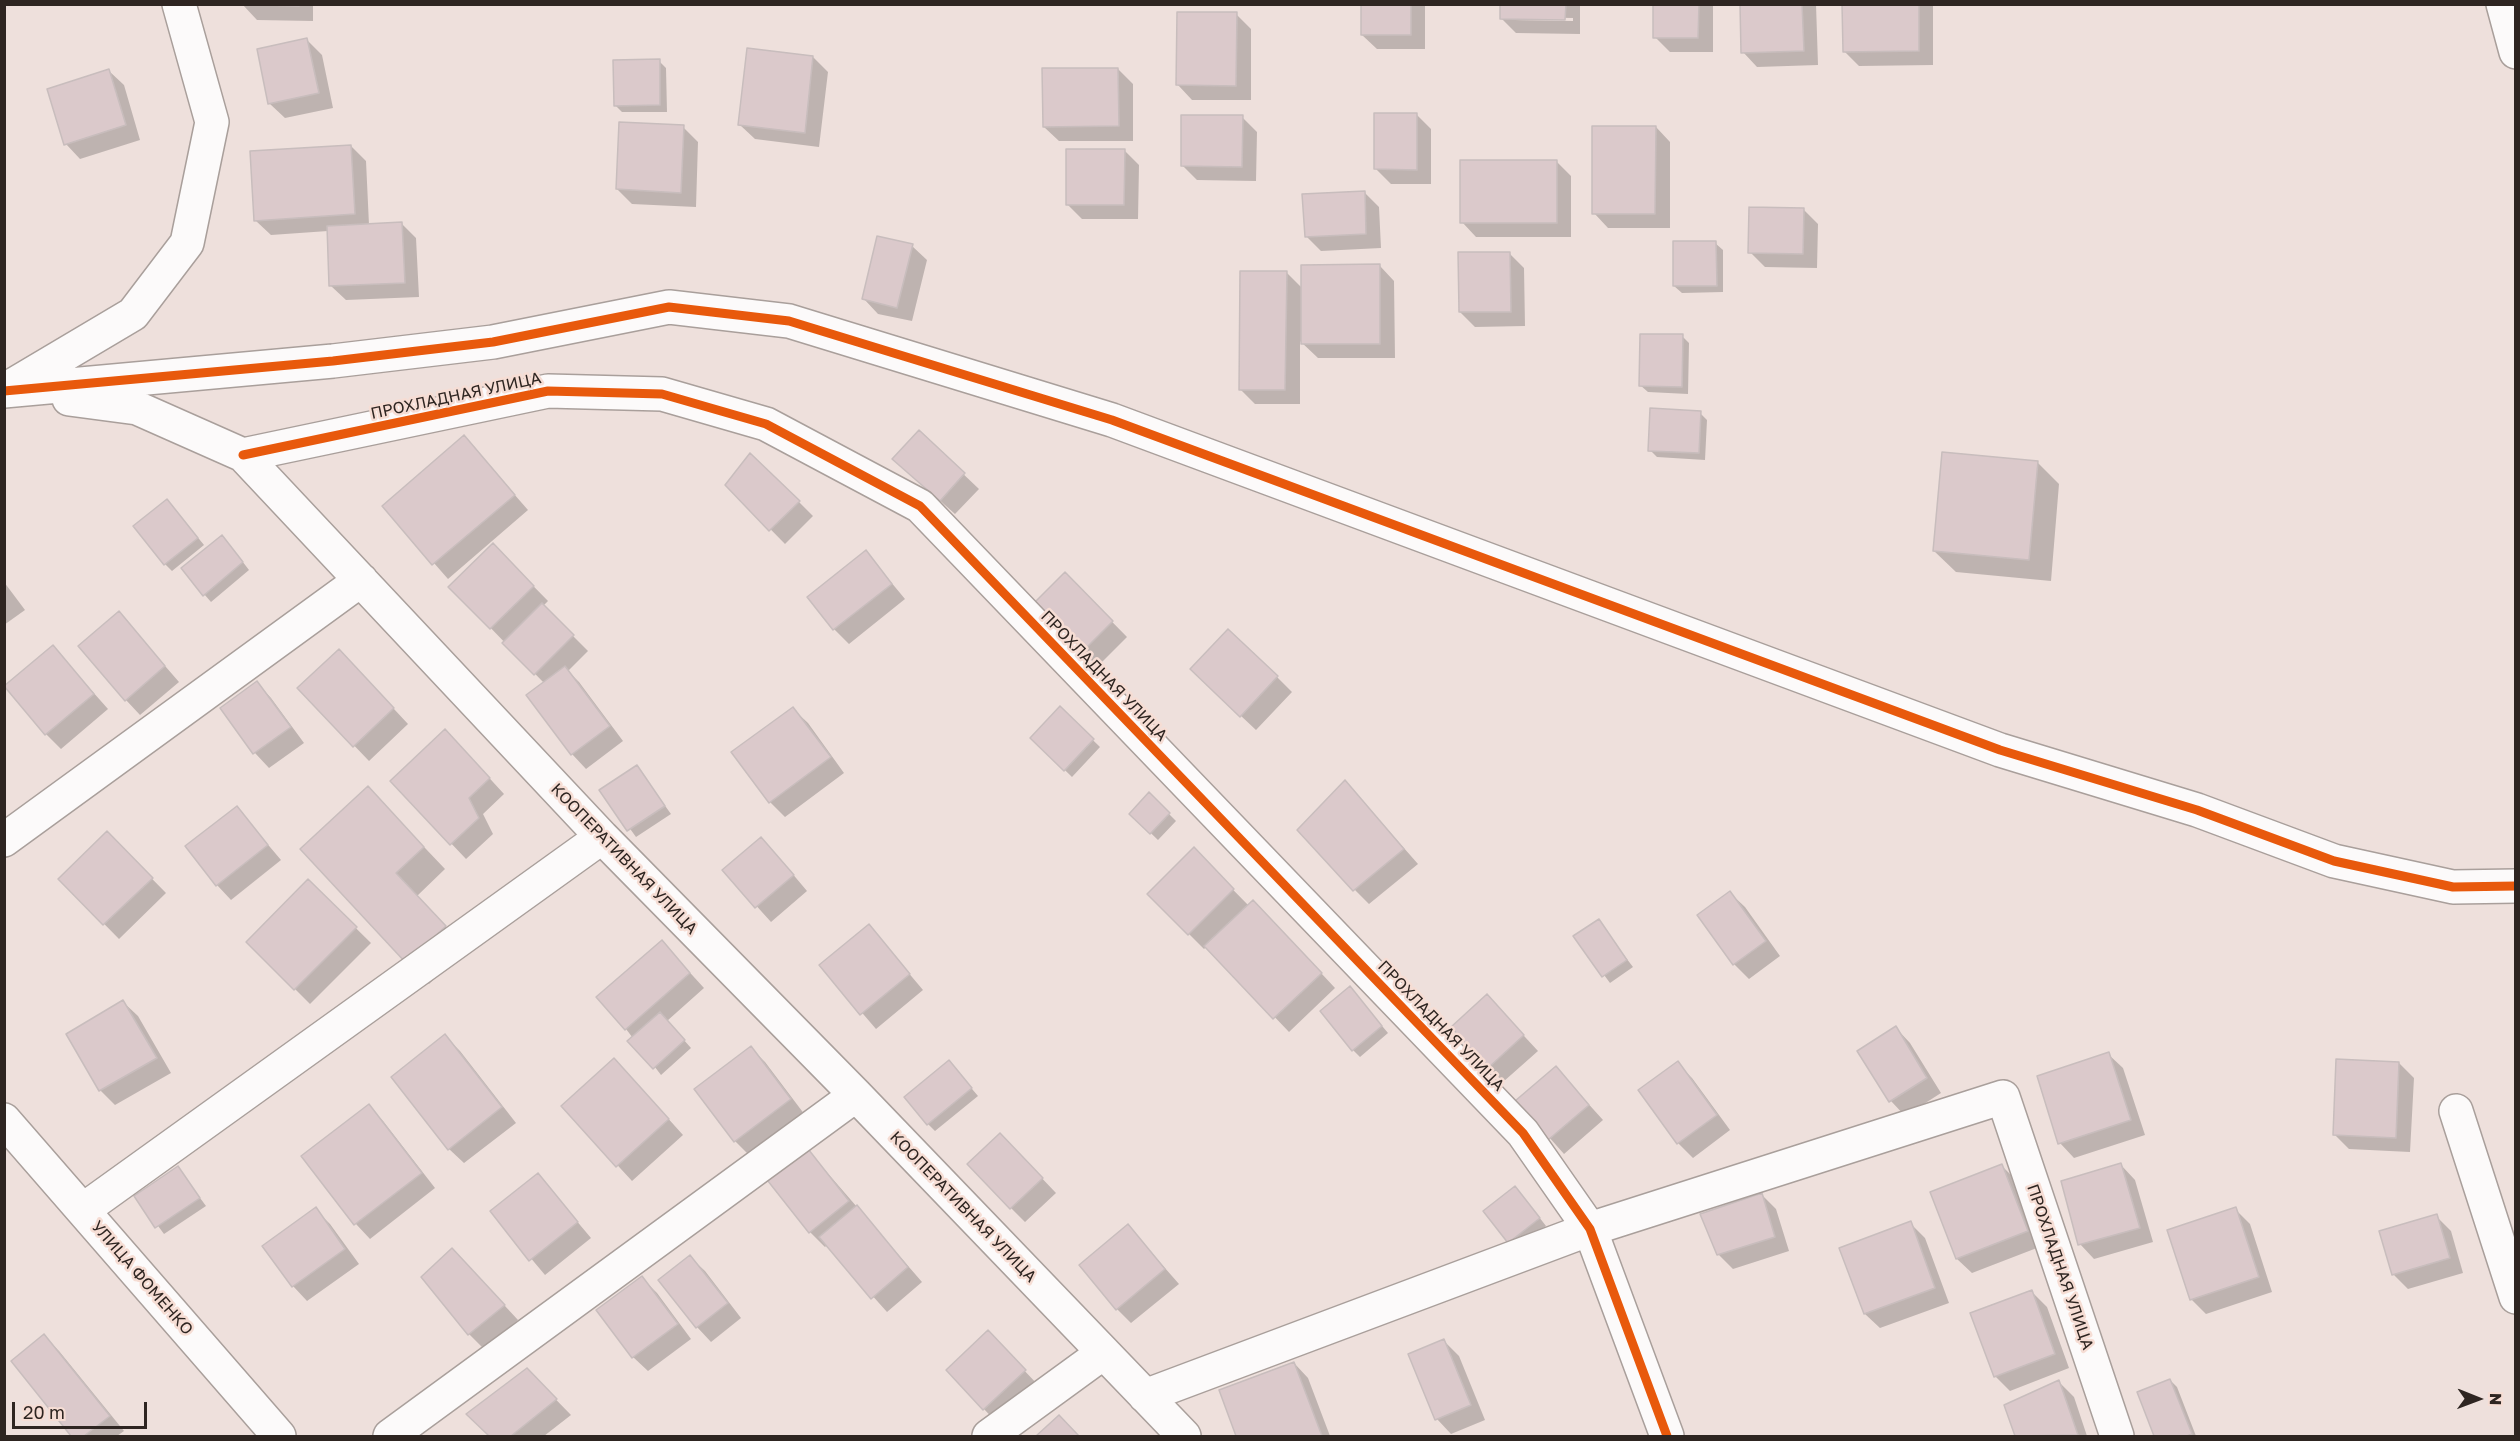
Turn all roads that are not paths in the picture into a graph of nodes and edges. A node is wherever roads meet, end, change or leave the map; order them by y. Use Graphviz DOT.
graph roads {
  1 [pos="179,4"];
  2 [pos="2503,4"];
  3 [pos="2516,52"];
  4 [pos="4,391"];
  5 [pos="243,455"];
  6 [pos="361,580"];
  7 [pos="602,837"];
  8 [pos="4,840"];
  9 [pos="2516,886"];
  10 [pos="856,1095"];
  11 [pos="2456,1111"];
  12 [pos="4,1120"];
  13 [pos="83,1210"];
  14 [pos="1590,1228"];
  15 [pos="2516,1297"];
  16 [pos="1103,1353"];
  17 [pos="1145,1396"];
  18 [pos="279,1437"];
  19 [pos="390,1437"];
  20 [pos="989,1437"];
  21 [pos="1184,1437"];
  22 [pos="1667,1437"];
  23 [pos="2117,1437"];
  1 -- 4 [label="street"];
  2 -- 3 [label="street"];
  4 -- 5 [label="street, КООПЕРАТИВНАЯ УЛИЦА"];
  4 -- 9 [label="street"];
  5 -- 6 [label="street, КООПЕРАТИВНАЯ УЛИЦА"];
  5 -- 14 [label="street, ПРОХЛАДНАЯ УЛИЦА"];
  6 -- 7 [label="street, КООПЕРАТИВНАЯ УЛИЦА"];
  6 -- 8 [label="street"];
  7 -- 10 [label="street, КООПЕРАТИВНАЯ УЛИЦА"];
  7 -- 13 [label="street"];
  10 -- 16 [label="street, КООПЕРАТИВНАЯ УЛИЦА"];
  10 -- 19 [label="street"];
  11 -- 15 [label="street"];
  12 -- 13 [label="street, УЛИЦА ФОМЕНКО"];
  13 -- 18 [label="street, УЛИЦА ФОМЕНКО"];
  14 -- 17 [label="street"];
  14 -- 22 [label="street, ПРОХЛАДНАЯ УЛИЦА"];
  14 -- 23 [label="street, ПРОХЛАДНАЯ УЛИЦА"];
  16 -- 17 [label="street, КООПЕРАТИВНАЯ УЛИЦА"];
  16 -- 20 [label="street"];
  17 -- 21 [label="street, КООПЕРАТИВНАЯ УЛИЦА"];
}
